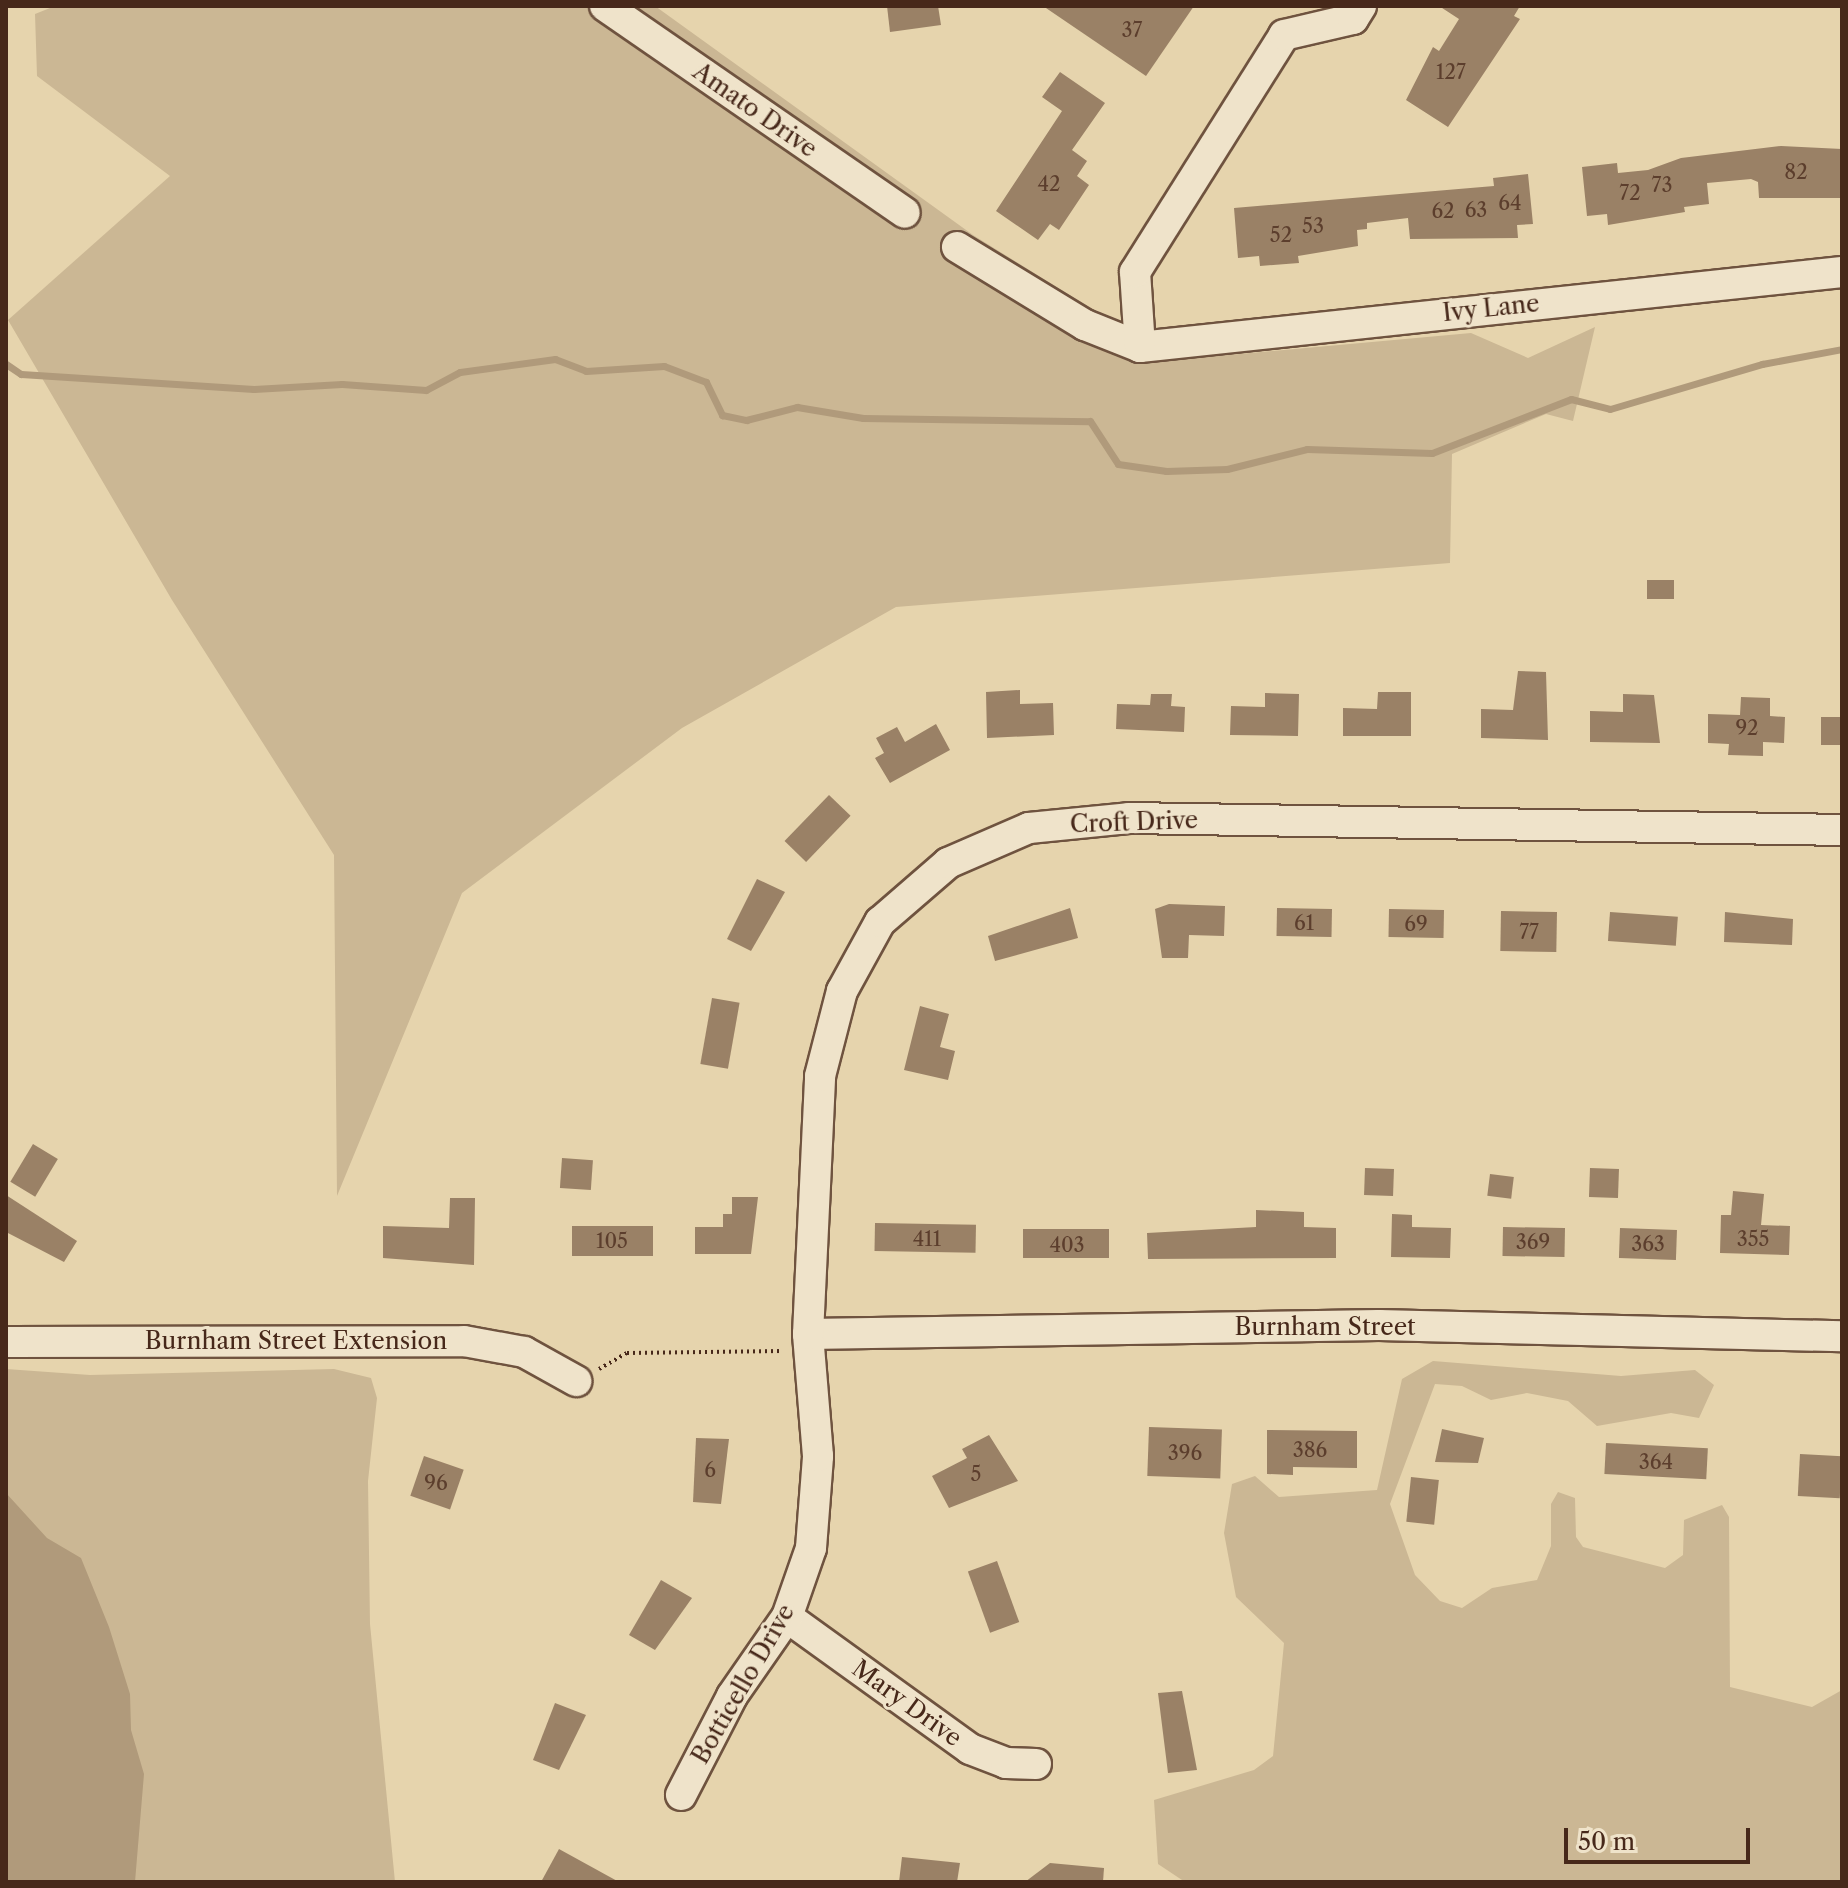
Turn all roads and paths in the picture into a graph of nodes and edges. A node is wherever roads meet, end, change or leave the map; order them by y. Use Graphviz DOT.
graph roads {
  1 [pos="605,6"];
  2 [pos="1361,6"];
  3 [pos="905,213"];
  4 [pos="957,247"];
  5 [pos="1842,272"];
  6 [pos="1140,347"];
  7 [pos="1842,830"];
  8 [pos="808,1334"];
  9 [pos="1842,1336"];
  10 [pos="6,1342"];
  11 [pos="576,1381"];
  12 [pos="787,1617"];
  13 [pos="1036,1764"];
  14 [pos="681,1795"];
  1 -- 3 [label="street, Amato Drive"];
  2 -- 6 [label="street"];
  4 -- 6 [label="street, Ivy Lane"];
  5 -- 6 [label="street, Ivy Lane"];
  7 -- 8 [label="street, Croft Drive"];
  8 -- 9 [label="street, Burnham Street"];
  8 -- 11 [label="path"];
  8 -- 12 [label="street, Botticello Drive"];
  10 -- 11 [label="street, Burnham Street Extension"];
  12 -- 13 [label="street, Mary Drive"];
  12 -- 14 [label="street, Botticello Drive"];
}
